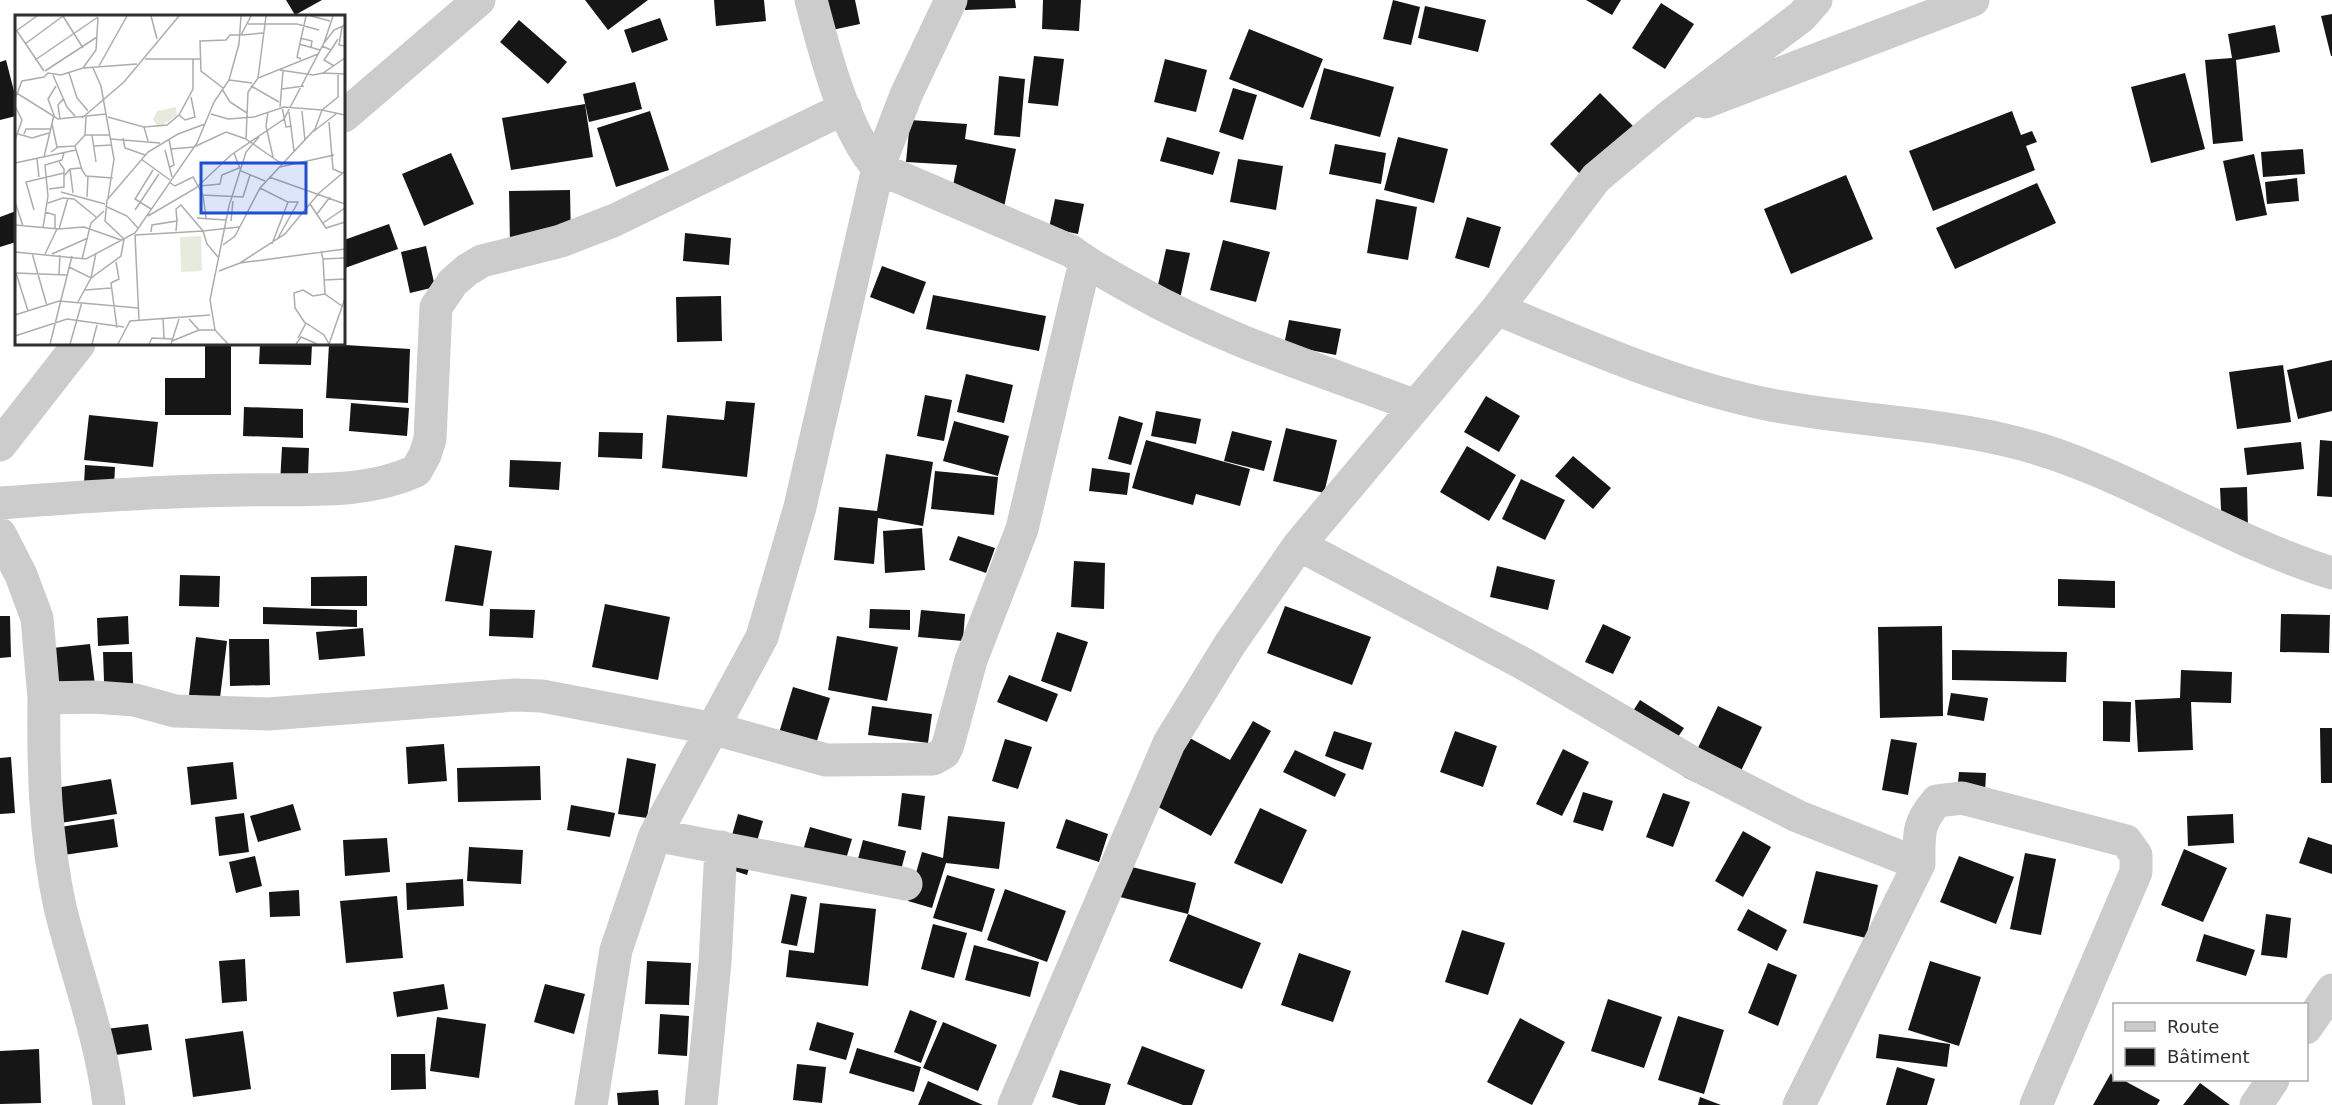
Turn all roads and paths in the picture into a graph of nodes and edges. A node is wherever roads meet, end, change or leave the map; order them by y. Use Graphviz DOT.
graph roads {
  1 [pos="479,0"];
  2 [pos="811,0"];
  3 [pos="951,0"];
  4 [pos="1973,0"];
  5 [pos="1799,5"];
  6 [pos="845,108"];
  7 [pos="345,115"];
  8 [pos="1670,116"];
  9 [pos="878,168"];
  10 [pos="1085,262"];
  11 [pos="1497,309"];
  12 [pos="78,345"];
  13 [pos="1416,406"];
  14 [pos="0,445"];
  15 [pos="0,503"];
  16 [pos="0,534"];
  17 [pos="1299,545"];
  18 [pos="2332,573"];
  19 [pos="44,698"];
  20 [pos="715,729"];
  21 [pos="655,834"];
  22 [pos="721,847"];
  23 [pos="1919,864"];
  24 [pos="906,884"];
  25 [pos="2332,990"];
  26 [pos="2308,1026"];
  27 [pos="2272,1081"];
  28 [pos="109,1105"];
  29 [pos="591,1105"];
  30 [pos="701,1105"];
  31 [pos="1014,1105"];
  32 [pos="1799,1105"];
  33 [pos="2036,1105"];
  34 [pos="2256,1105"];
  1 -- 7 [label="street"];
  2 -- 6 [label="street"];
  3 -- 9 [label="street"];
  4 -- 8 [label="street"];
  5 -- 8 [label="street"];
  6 -- 9 [label="street"];
  6 -- 15 [label="street"];
  8 -- 11 [label="street"];
  9 -- 10 [label="street"];
  9 -- 20 [label="street"];
  10 -- 13 [label="street"];
  10 -- 20 [label="street"];
  11 -- 13 [label="street"];
  11 -- 18 [label="street"];
  12 -- 14 [label="street"];
  13 -- 17 [label="street"];
  16 -- 19 [label="street"];
  17 -- 23 [label="street"];
  17 -- 31 [label="street"];
  19 -- 20 [label="street"];
  19 -- 28 [label="street"];
  20 -- 21 [label="street"];
  21 -- 22 [label="street"];
  21 -- 29 [label="street"];
  22 -- 24 [label="street"];
  22 -- 30 [label="street"];
  23 -- 32 [label="street"];
  23 -- 33 [label="street"];
  25 -- 26 [label="street"];
  27 -- 34 [label="street"];
}
